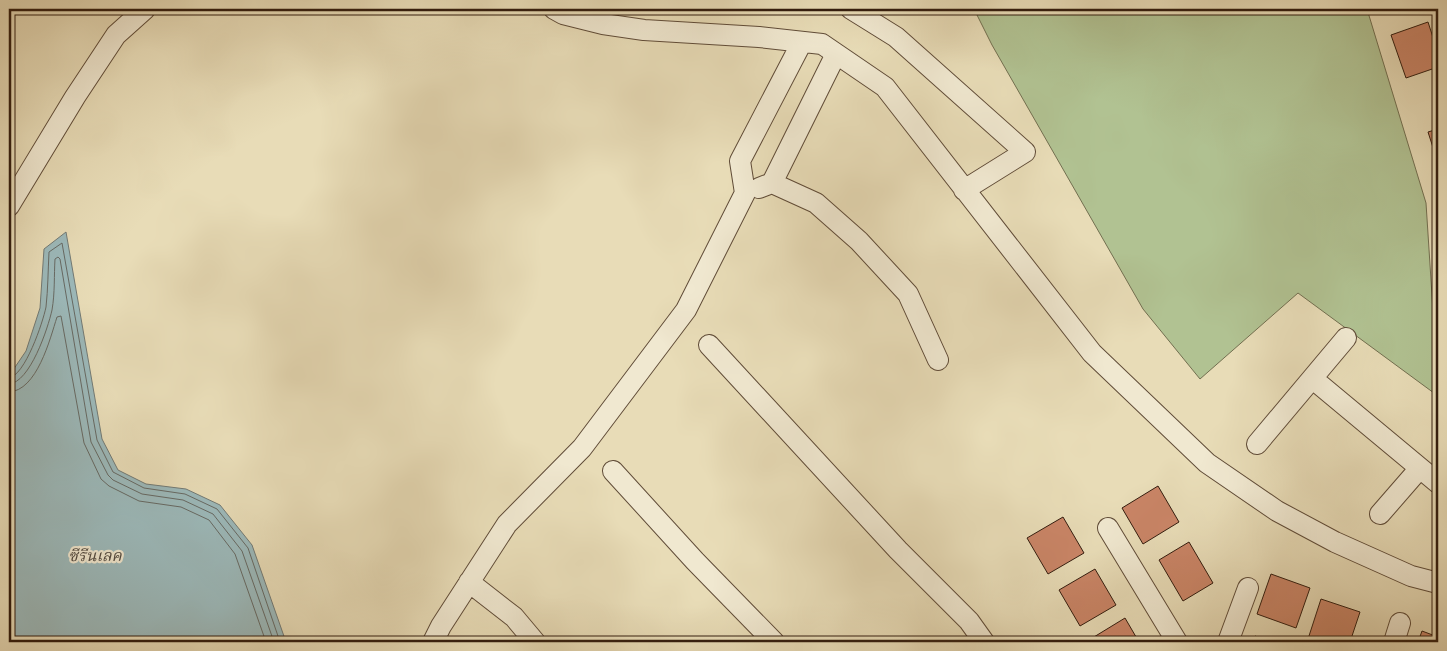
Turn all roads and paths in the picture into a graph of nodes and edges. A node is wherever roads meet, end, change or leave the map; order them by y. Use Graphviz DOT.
graph roads {
  1 [pos="146,9"];
  2 [pos="554,9"];
  3 [pos="851,9"];
  4 [pos="802,42"];
  5 [pos="836,54"];
  6 [pos="772,183"];
  7 [pos="964,190"];
  8 [pos="745,193"];
  9 [pos="9,206"];
  10 [pos="1346,338"];
  11 [pos="708,345"];
  12 [pos="938,360"];
  13 [pos="1313,378"];
  14 [pos="1257,444"];
  15 [pos="1420,468"];
  16 [pos="613,471"];
  17 [pos="1438,483"];
  18 [pos="1380,514"];
  19 [pos="1108,528"];
  20 [pos="469,582"];
  21 [pos="1438,583"];
  22 [pos="1248,588"];
  23 [pos="433,642"];
  24 [pos="535,642"];
  25 [pos="774,642"];
  26 [pos="984,642"];
  27 [pos="1177,642"];
  28 [pos="1228,642"];
  1 -- 9 [label="street"];
  2 -- 4 [label="street"];
  3 -- 7 [label="street"];
  4 -- 5 [label="street"];
  4 -- 8 [label="street"];
  5 -- 6 [label="street"];
  5 -- 7 [label="street"];
  6 -- 8 [label="street"];
  6 -- 12 [label="street"];
  7 -- 21 [label="street"];
  8 -- 20 [label="street"];
  10 -- 13 [label="street"];
  11 -- 26 [label="street"];
  13 -- 14 [label="street"];
  13 -- 15 [label="street"];
  15 -- 17 [label="street"];
  15 -- 18 [label="street"];
  16 -- 25 [label="street"];
  19 -- 27 [label="street"];
  20 -- 23 [label="street"];
  20 -- 24 [label="street"];
  22 -- 28 [label="street"];
}
